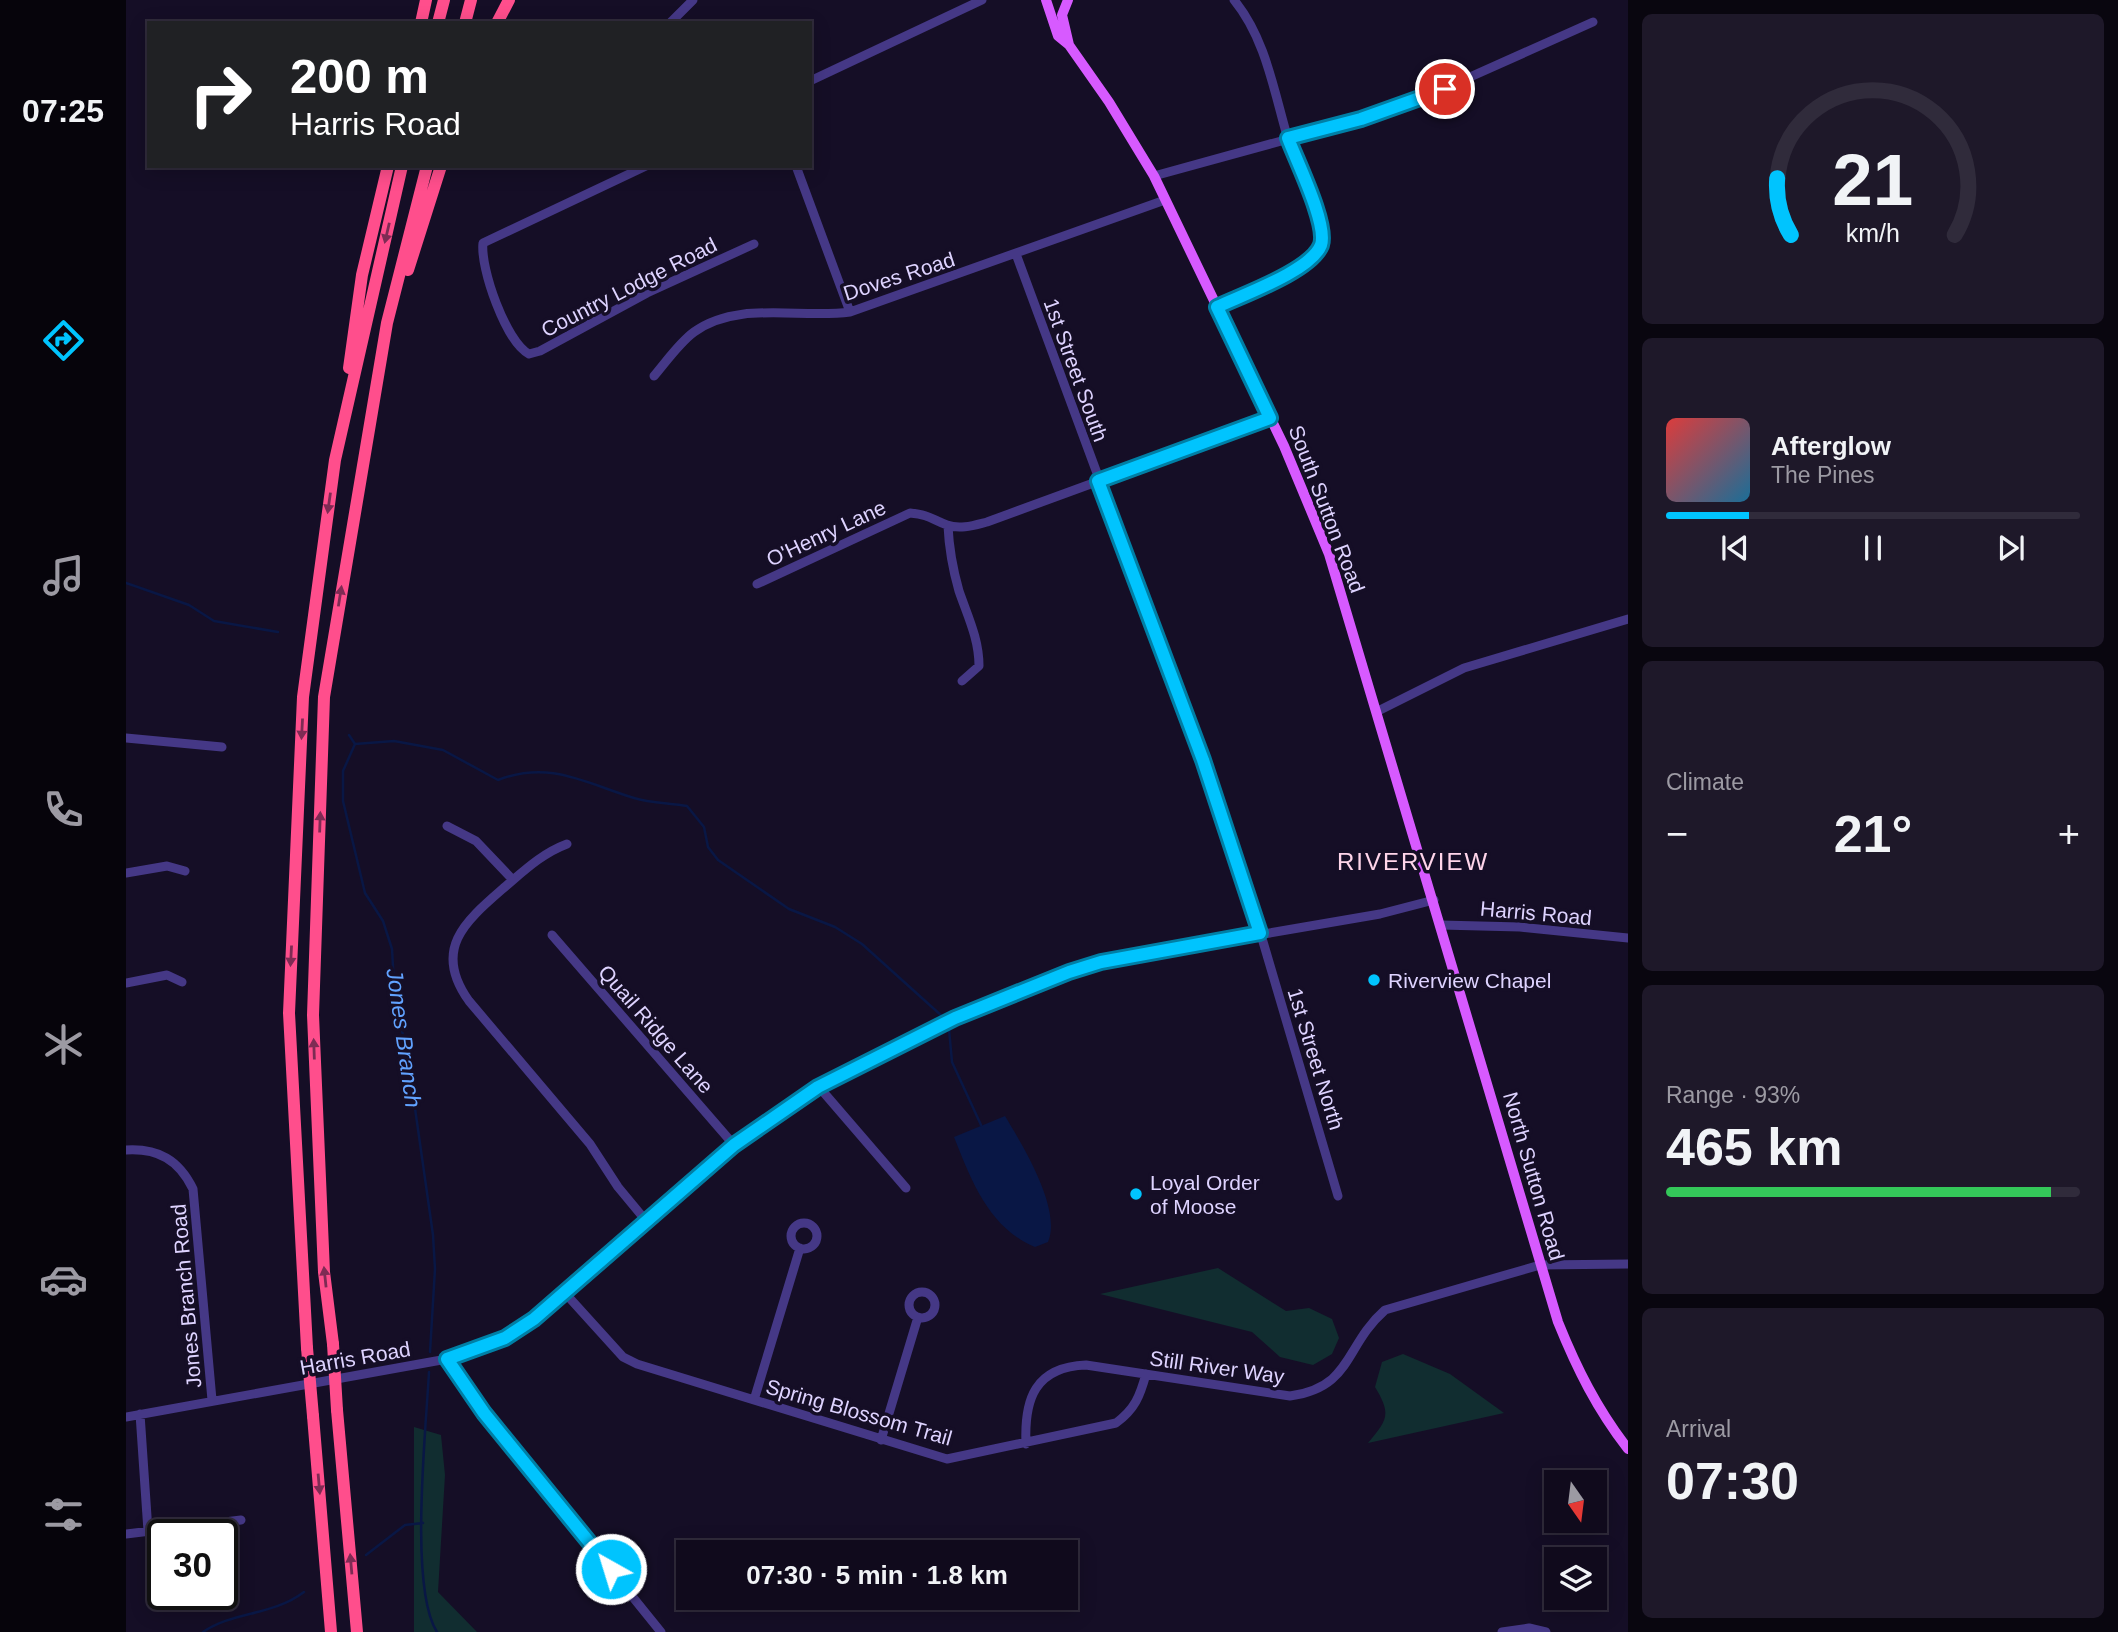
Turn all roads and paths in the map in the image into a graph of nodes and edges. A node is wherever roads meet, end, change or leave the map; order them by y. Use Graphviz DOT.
graph roads {
  1 [pos="426,0"];
  2 [pos="444,0"];
  3 [pos="471,0"];
  4 [pos="509,0"];
  5 [pos="693,0"];
  6 [pos="982,0"];
  7 [pos="1048,0"];
  8 [pos="1066,0"];
  9 [pos="1234,0"];
  10 [pos="421,21"];
  11 [pos="439,21"];
  12 [pos="466,21"];
  13 [pos="499,21"];
  14 [pos="672,21"];
  15 [pos="1593,23"];
  16 [pos="1069,45"];
  17 [pos="812,80"];
  18 [pos="1288,138"];
  19 [pos="388,168"];
  20 [pos="402,168"];
  21 [pos="426,168"];
  22 [pos="440,168"];
  23 [pos="642,168"];
  24 [pos="797,168"];
  25 [pos="1154,176"];
  26 [pos="1165,200"];
  27 [pos="754,244"];
  28 [pos="1016,254"];
  29 [pos="1217,307"];
  30 [pos="850,312"];
  31 [pos="387,323"];
  32 [pos="654,376"];
  33 [pos="1270,418"];
  34 [pos="335,460"];
  35 [pos="1098,481"];
  36 [pos="948,526"];
  37 [pos="757,584"];
  38 [pos="1628,619"];
  39 [pos="962,681"];
  40 [pos="1378,711"];
  41 [pos="126,738"];
  42 [pos="222,747"];
  43 [pos="447,826"];
  44 [pos="568,844"];
  45 [pos="185,871"];
  46 [pos="126,873"];
  47 [pos="513,880"];
  48 [pos="1434,900"];
  49 [pos="1441,925"];
  50 [pos="1260,933"];
  51 [pos="552,935"];
  52 [pos="1628,938"];
  53 [pos="182,982"];
  54 [pos="126,983"];
  55 [pos="818,1087"];
  56 [pos="734,1145"];
  57 [pos="126,1150"];
  58 [pos="906,1188"];
  59 [pos="1338,1196"];
  60 [pos="647,1222"];
  61 [pos="800,1248"];
  62 [pos="1628,1264"];
  63 [pos="1540,1265"];
  64 [pos="565,1293"];
  65 [pos="918,1317"];
  66 [pos="447,1359"];
  67 [pos="1146,1374"];
  68 [pos="754,1400"];
  69 [pos="212,1401"];
  70 [pos="140,1414"];
  71 [pos="126,1417"];
  72 [pos="881,1440"];
  73 [pos="1026,1444"];
  74 [pos="1628,1448"];
  75 [pos="147,1519"];
  76 [pos="238,1520"];
  77 [pos="241,1520"];
  78 [pos="147,1531"];
  79 [pos="126,1534"];
  80 [pos="331,1632"];
  81 [pos="357,1632"];
  82 [pos="662,1632"];
  83 [pos="1502,1632"];
  84 [pos="1546,1632"];
  1 -- 10 [label="highway"];
  2 -- 11 [label="highway"];
  3 -- 12 [label="highway"];
  4 -- 13 [label="highway"];
  5 -- 14 [label="street"];
  6 -- 17 [label="street"];
  7 -- 8 [label="main road"];
  7 -- 16 [label="main road, South Sutton Road"];
  8 -- 16 [label="main road, South Sutton Road"];
  9 -- 18 [label="street"];
  15 -- 18 [label="street"];
  16 -- 25 [label="main road, South Sutton Road"];
  18 -- 25 [label="street"];
  18 -- 29 [label="street"];
  19 -- 34 [label="highway"];
  20 -- 34 [label="highway, one-way"];
  21 -- 31 [label="highway"];
  22 -- 31 [label="highway"];
  23 -- 27 [label="street, Country Lodge Road"];
  24 -- 30 [label="street"];
  25 -- 26 [label="main road, South Sutton Road"];
  26 -- 28 [label="street, Doves Road"];
  26 -- 29 [label="main road, South Sutton Road"];
  28 -- 30 [label="street, Doves Road"];
  28 -- 35 [label="street, 1st Street South"];
  29 -- 33 [label="main road, South Sutton Road"];
  30 -- 32 [label="street, Doves Road"];
  81 -- 31 [label="highway, one-way, bridge"];
  33 -- 35 [label="street"];
  33 -- 40 [label="main road, South Sutton Road"];
  34 -- 80 [label="highway, one-way, bridge"];
  35 -- 36 [label="street"];
  35 -- 50 [label="street, 1st Street South"];
  36 -- 37 [label="street, O'Henry Lane"];
  36 -- 39 [label="street"];
  38 -- 40 [label="street"];
  40 -- 48 [label="main road, South Sutton Road"];
  41 -- 42 [label="street"];
  43 -- 47 [label="street"];
  44 -- 47 [label="street"];
  45 -- 46 [label="street"];
  47 -- 60 [label="street"];
  48 -- 49 [label="main road, North Sutton Road"];
  48 -- 50 [label="street, Harris Road"];
  49 -- 52 [label="street, Harris Road"];
  49 -- 63 [label="main road, North Sutton Road"];
  50 -- 55 [label="street, Harris Road"];
  50 -- 59 [label="street, 1st Street North"];
  51 -- 56 [label="street, Quail Ridge Lane"];
  53 -- 54 [label="street"];
  55 -- 56 [label="street, Harris Road"];
  55 -- 58 [label="street"];
  56 -- 60 [label="street, Harris Road"];
  57 -- 69 [label="street, Jones Branch Road"];
  60 -- 64 [label="street, Harris Road"];
  61 -- 68 [label="street"];
  62 -- 63 [label="street, Still River Way"];
  63 -- 67 [label="street, Still River Way"];
  63 -- 74 [label="main road, North Sutton Road"];
  64 -- 66 [label="street, Harris Road"];
  64 -- 68 [label="street, Spring Blossom Trail"];
  65 -- 72 [label="street"];
  66 -- 69 [label="street, Harris Road"];
  66 -- 82 [label="street"];
  67 -- 73 [label="street, Spring Blossom Trail"];
  67 -- 73 [label="street, Still River Way"];
  68 -- 72 [label="street, Spring Blossom Trail"];
  69 -- 70 [label="street, Harris Road"];
  70 -- 71 [label="street, Harris Road"];
  70 -- 75 [label="street"];
  72 -- 73 [label="street, Spring Blossom Trail"];
  76 -- 77 [label="street"];
  78 -- 79 [label="street"];
  83 -- 84 [label="street"];
}
